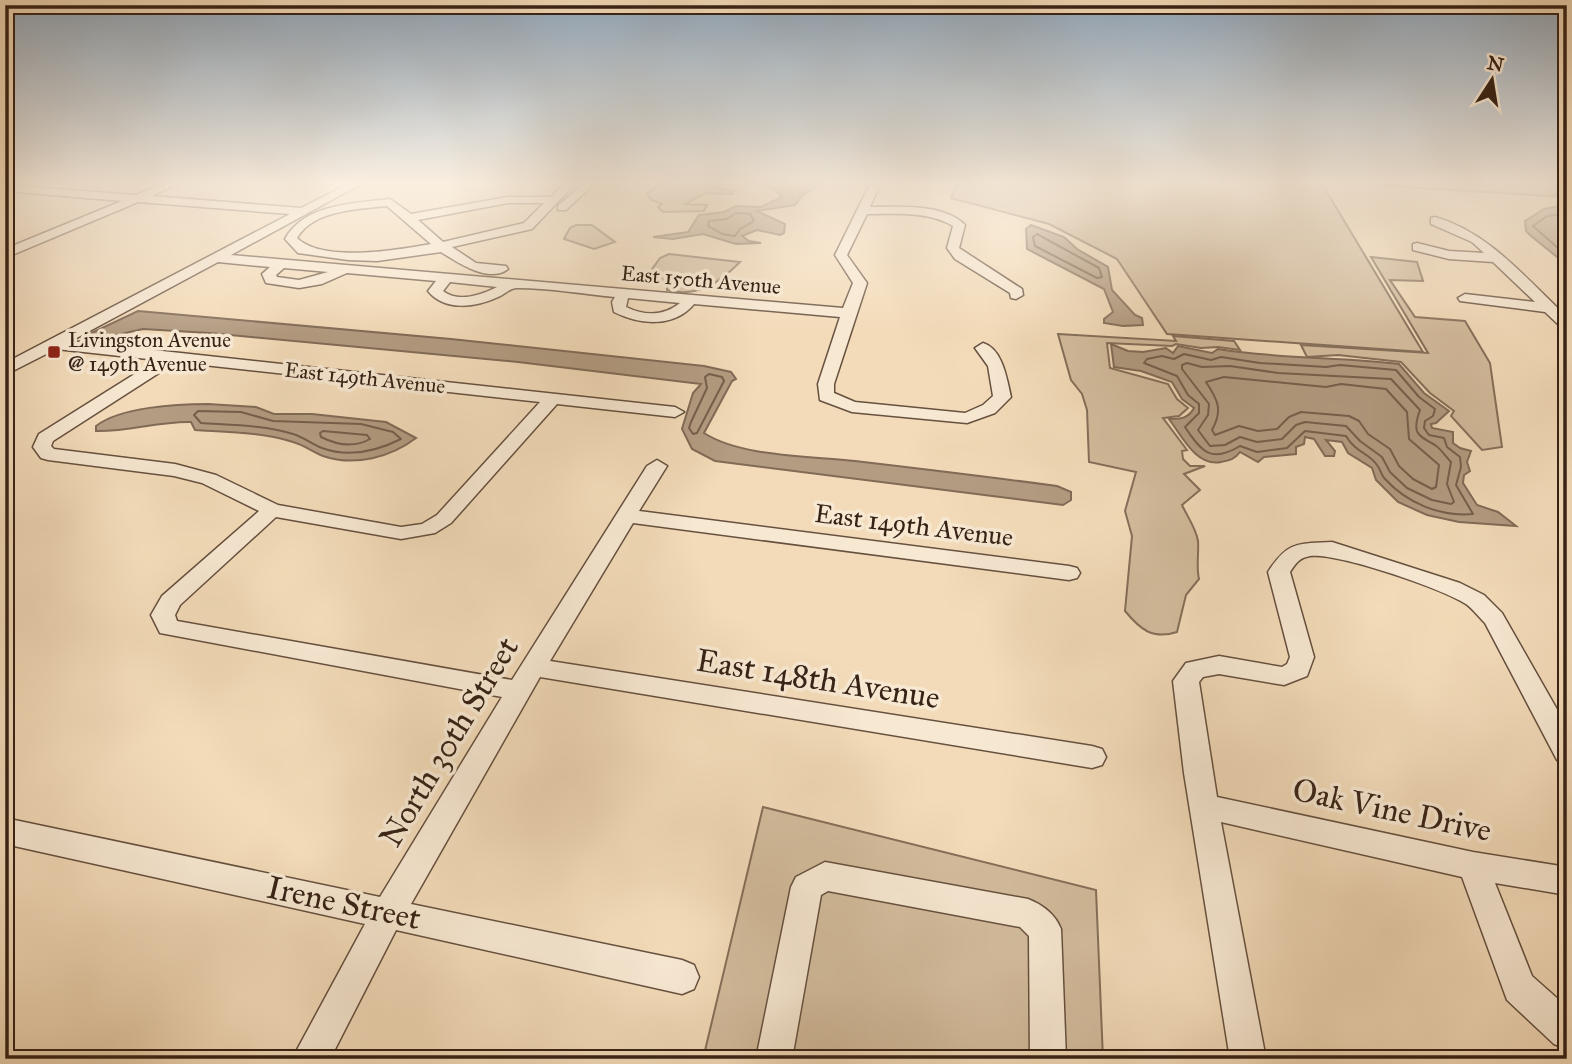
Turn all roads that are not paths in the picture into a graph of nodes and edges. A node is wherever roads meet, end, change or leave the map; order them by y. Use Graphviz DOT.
graph roads {
  1 [pos="53,234"];
  2 [pos="262,234"];
  3 [pos="294,234"];
  4 [pos="426,234"];
  5 [pos="504,234"];
  6 [pos="851,234"];
  7 [pos="957,234"];
  8 [pos="1468,234"];
  9 [pos="441,246"];
  10 [pos="1417,247"];
  11 [pos="5,254"];
  12 [pos="216,258"];
  13 [pos="1495,258"];
  14 [pos="282,263"];
  15 [pos="345,269"];
  16 [pos="397,274"];
  17 [pos="446,278"];
  18 [pos="615,279"];
  19 [pos="510,284"];
  20 [pos="623,294"];
  21 [pos="1016,295"];
  22 [pos="1465,298"];
  23 [pos="690,300"];
  24 [pos="1548,308"];
  25 [pos="848,313"];
  26 [pos="1567,326"];
  27 [pos="54,344"];
  28 [pos="983,348"];
  29 [pos="173,357"];
  30 [pos="5,370"];
  31 [pos="553,398"];
  32 [pos="675,412"];
  33 [pos="657,466"];
  34 [pos="272,510"];
  35 [pos="628,516"];
  36 [pos="1069,573"];
  37 [pos="534,667"];
  38 [pos="519,691"];
  39 [pos="1565,745"];
  40 [pos="1092,757"];
  41 [pos="1204,807"];
  42 [pos="5,831"];
  43 [pos="1473,866"];
  44 [pos="1567,881"];
  45 [pos="389,912"];
  46 [pos="682,976"];
  47 [pos="1567,1031"];
  48 [pos="310,1059"];
  49 [pos="774,1059"];
  50 [pos="1048,1059"];
  51 [pos="1248,1059"];
  1 -- 11 [label="street"];
  2 -- 12 [label="street"];
  3 -- 9 [label="street"];
  4 -- 9 [label="street"];
  5 -- 9 [label="street"];
  6 -- 25 [label="street"];
  7 -- 21 [label="street"];
  8 -- 13 [label="street"];
  9 -- 16 [label="street"];
  9 -- 18 [label="street"];
  10 -- 13 [label="street"];
  12 -- 14 [label="street, East 150th Avenue"];
  12 -- 27 [label="street"];
  13 -- 24 [label="street"];
  14 -- 15 [label="street, East 150th Avenue"];
  14 -- 15 [label="street"];
  15 -- 16 [label="street, East 150th Avenue"];
  16 -- 17 [label="street, East 150th Avenue"];
  17 -- 19 [label="street, East 150th Avenue"];
  17 -- 19 [label="street"];
  19 -- 20 [label="street, East 150th Avenue"];
  20 -- 23 [label="street, East 150th Avenue"];
  20 -- 23 [label="street"];
  22 -- 24 [label="street"];
  23 -- 25 [label="street, East 150th Avenue"];
  24 -- 26 [label="street"];
  25 -- 28 [label="street"];
  27 -- 29 [label="street, East 149th Avenue"];
  27 -- 30 [label="street"];
  29 -- 31 [label="street, East 149th Avenue"];
  29 -- 34 [label="street"];
  31 -- 32 [label="street, East 149th Avenue"];
  31 -- 34 [label="street"];
  33 -- 35 [label="street, North 30th Street"];
  34 -- 38 [label="street"];
  35 -- 36 [label="street, East 149th Avenue"];
  35 -- 37 [label="street, North 30th Street"];
  37 -- 38 [label="street, North 30th Street"];
  37 -- 40 [label="street, East 148th Avenue"];
  38 -- 45 [label="street, North 30th Street"];
  39 -- 41 [label="street"];
  41 -- 43 [label="street, Oak Vine Drive"];
  41 -- 51 [label="street"];
  42 -- 45 [label="street, Irene Street"];
  43 -- 44 [label="street, Oak Vine Drive"];
  43 -- 47 [label="street"];
  45 -- 46 [label="street, Irene Street"];
  45 -- 48 [label="street, North 30th Street"];
  49 -- 50 [label="street"];
}
